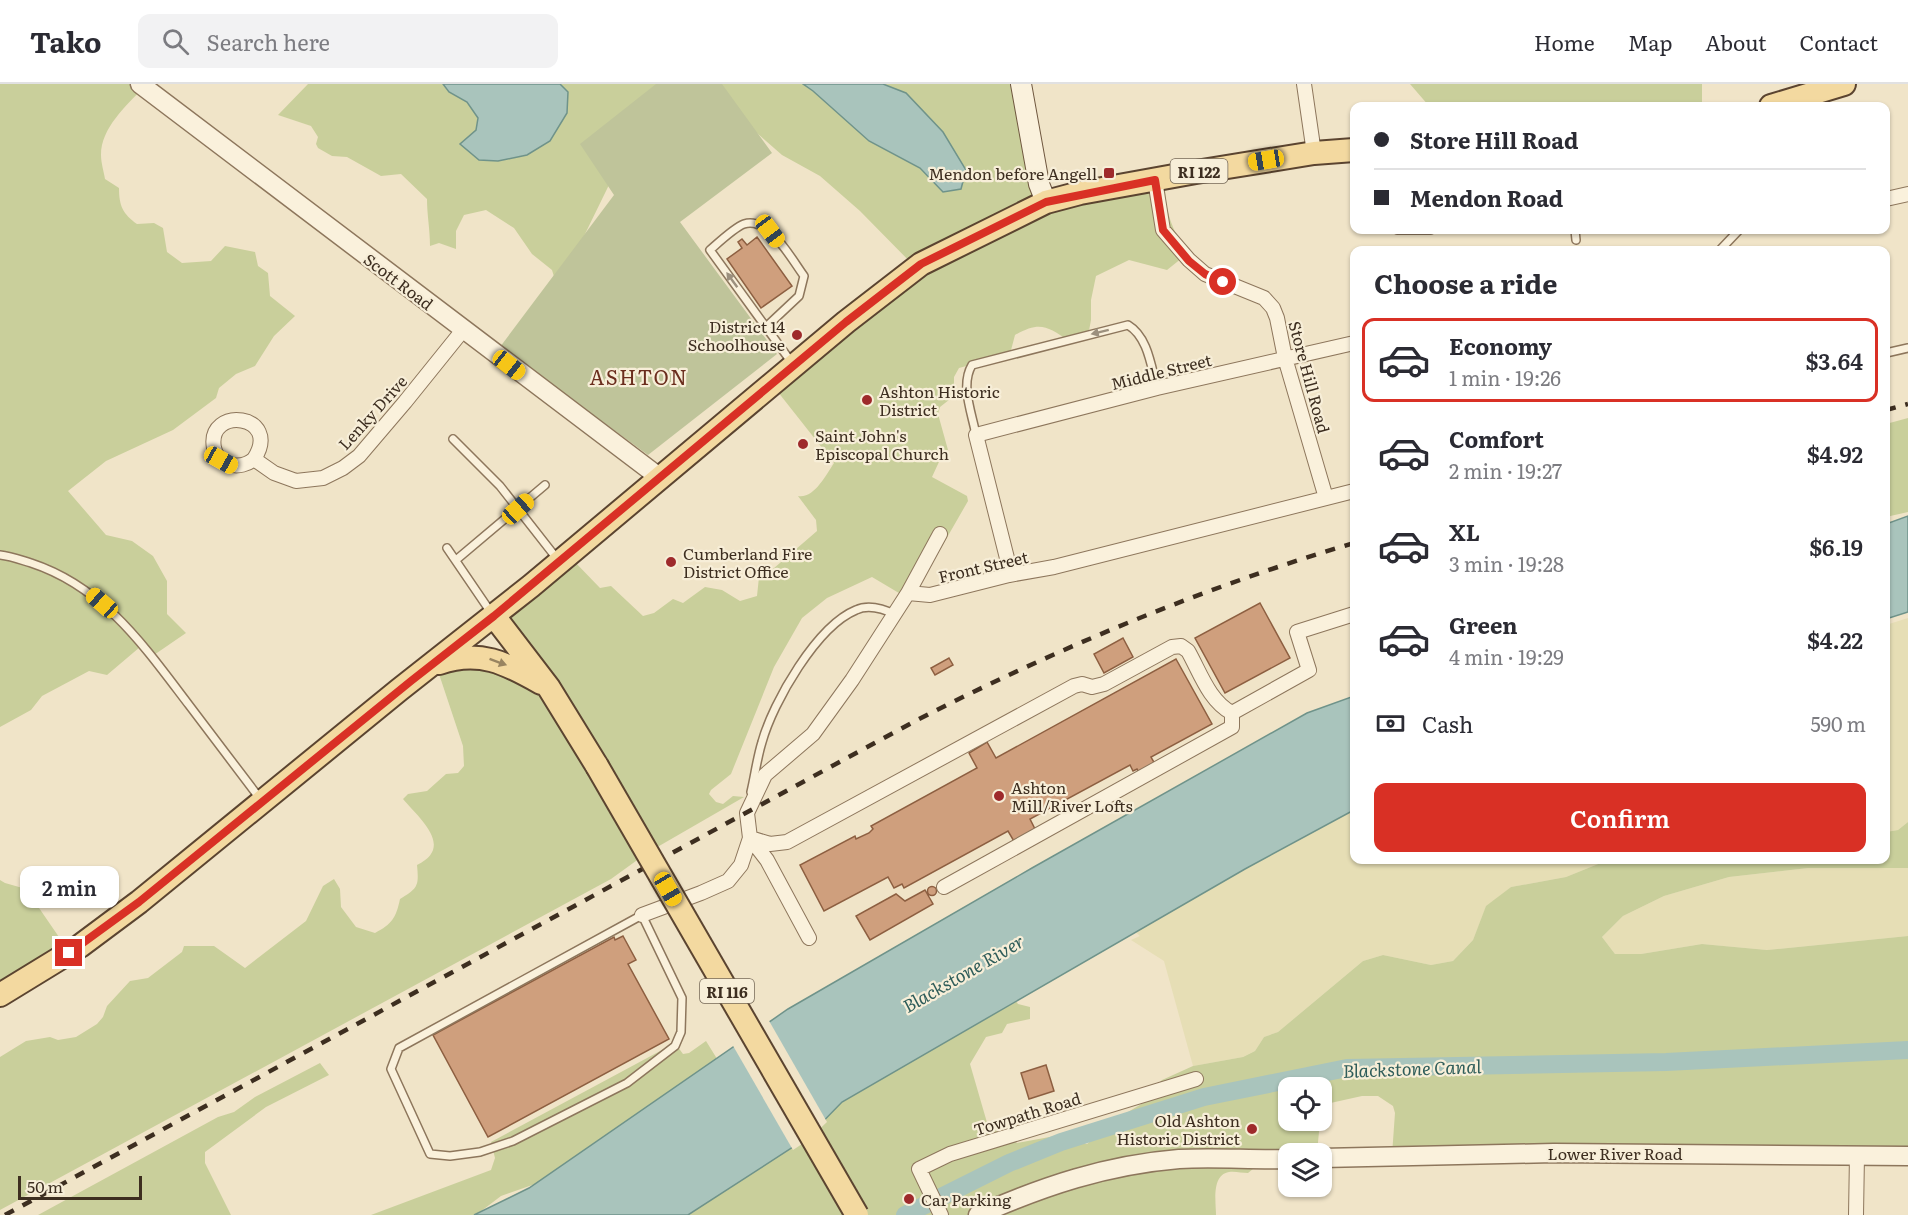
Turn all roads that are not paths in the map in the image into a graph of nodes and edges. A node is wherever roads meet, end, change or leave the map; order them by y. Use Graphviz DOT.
graph roads {
  1 [pos="140,84"];
  2 [pos="1021,84"];
  3 [pos="1304,84"];
  4 [pos="1844,84"];
  5 [pos="1807,90"];
  6 [pos="1780,102"];
  7 [pos="1350,150"];
  8 [pos="1314,153"];
  9 [pos="1155,180"];
  10 [pos="1908,194"];
  11 [pos="1890,198"];
  12 [pos="1046,202"];
  13 [pos="1575,234"];
  14 [pos="1735,234"];
  15 [pos="1576,240"];
  16 [pos="1724,246"];
  17 [pos="766,327"];
  18 [pos="463,330"];
  19 [pos="1350,344"];
  20 [pos="1908,348"];
  21 [pos="1890,352"];
  22 [pos="1285,358"];
  23 [pos="794,366"];
  24 [pos="1157,388"];
  25 [pos="976,435"];
  26 [pos="453,439"];
  27 [pos="255,459"];
  28 [pos="659,477"];
  29 [pos="545,485"];
  30 [pos="1350,492"];
  31 [pos="1326,498"];
  32 [pos="518,509"];
  33 [pos="940,534"];
  34 [pos="447,548"];
  35 [pos="0,555"];
  36 [pos="456,560"];
  37 [pos="559,562"];
  38 [pos="1011,574"];
  39 [pos="908,593"];
  40 [pos="896,615"];
  41 [pos="1350,615"];
  42 [pos="494,616"];
  43 [pos="422,672"];
  44 [pos="549,688"];
  45 [pos="1232,712"];
  46 [pos="262,802"];
  47 [pos="747,813"];
  48 [pos="750,838"];
  49 [pos="944,887"];
  50 [pos="642,915"];
  51 [pos="809,939"];
  52 [pos="0,995"];
  53 [pos="1196,1079"];
  54 [pos="1857,1155"];
  55 [pos="1908,1156"];
  56 [pos="1332,1158"];
  57 [pos="1278,1159"];
  58 [pos="857,1215"];
  59 [pos="941,1215"];
  60 [pos="978,1215"];
  61 [pos="1856,1215"];
  1 -- 18 [label="street, Scott Road"];
  2 -- 12 [label="main road"];
  3 -- 8 [label="street"];
  4 -- 5 [label="main road"];
  5 -- 6 [label="main road"];
  7 -- 8 [label="main road, RI 122"];
  8 -- 9 [label="main road, RI 122"];
  9 -- 12 [label="main road, RI 122"];
  9 -- 22 [label="street, Store Hill Road"];
  10 -- 11 [label="street"];
  12 -- 23 [label="main road"];
  13 -- 15 [label="lane"];
  14 -- 16 [label="lane"];
  17 -- 17 [label="lane, one-way"];
  17 -- 23 [label="lane"];
  18 -- 27 [label="street, Lenky Drive"];
  18 -- 28 [label="street, Scott Road"];
  19 -- 22 [label="street, Middle Street"];
  20 -- 21 [label="lane"];
  22 -- 24 [label="street, Middle Street"];
  22 -- 31 [label="street, Store Hill Road"];
  23 -- 28 [label="main road"];
  24 -- 25 [label="street, Middle Street"];
  24 -- 25 [label="lane, one-way"];
  25 -- 38 [label="street"];
  26 -- 32 [label="lane"];
  28 -- 37 [label="main road"];
  29 -- 32 [label="lane"];
  30 -- 31 [label="street, Front Street"];
  31 -- 38 [label="street, Front Street"];
  32 -- 36 [label="lane"];
  32 -- 37 [label="lane"];
  33 -- 39 [label="street"];
  34 -- 36 [label="lane"];
  35 -- 46 [label="lane"];
  36 -- 42 [label="lane"];
  37 -- 42 [label="main road"];
  38 -- 39 [label="street, Front Street"];
  39 -- 40 [label="street"];
  40 -- 47 [label="street"];
  40 -- 47 [label="lane"];
  41 -- 45 [label="street"];
  42 -- 43 [label="main road"];
  42 -- 44 [label="main road, RI 116"];
  43 -- 44 [label="main road, one-way"];
  43 -- 46 [label="main road"];
  44 -- 58 [label="main road, RI 116, bridge"];
  45 -- 48 [label="street"];
  45 -- 49 [label="street"];
  46 -- 52 [label="main road"];
  47 -- 48 [label="street"];
  48 -- 50 [label="street"];
  48 -- 51 [label="street"];
  50 -- 50 [label="lane"];
  53 -- 59 [label="street, Towpath Road"];
  54 -- 55 [label="street, Lower River Road"];
  54 -- 56 [label="street, Lower River Road"];
  54 -- 61 [label="street"];
  57 -- 60 [label="street"];
}
